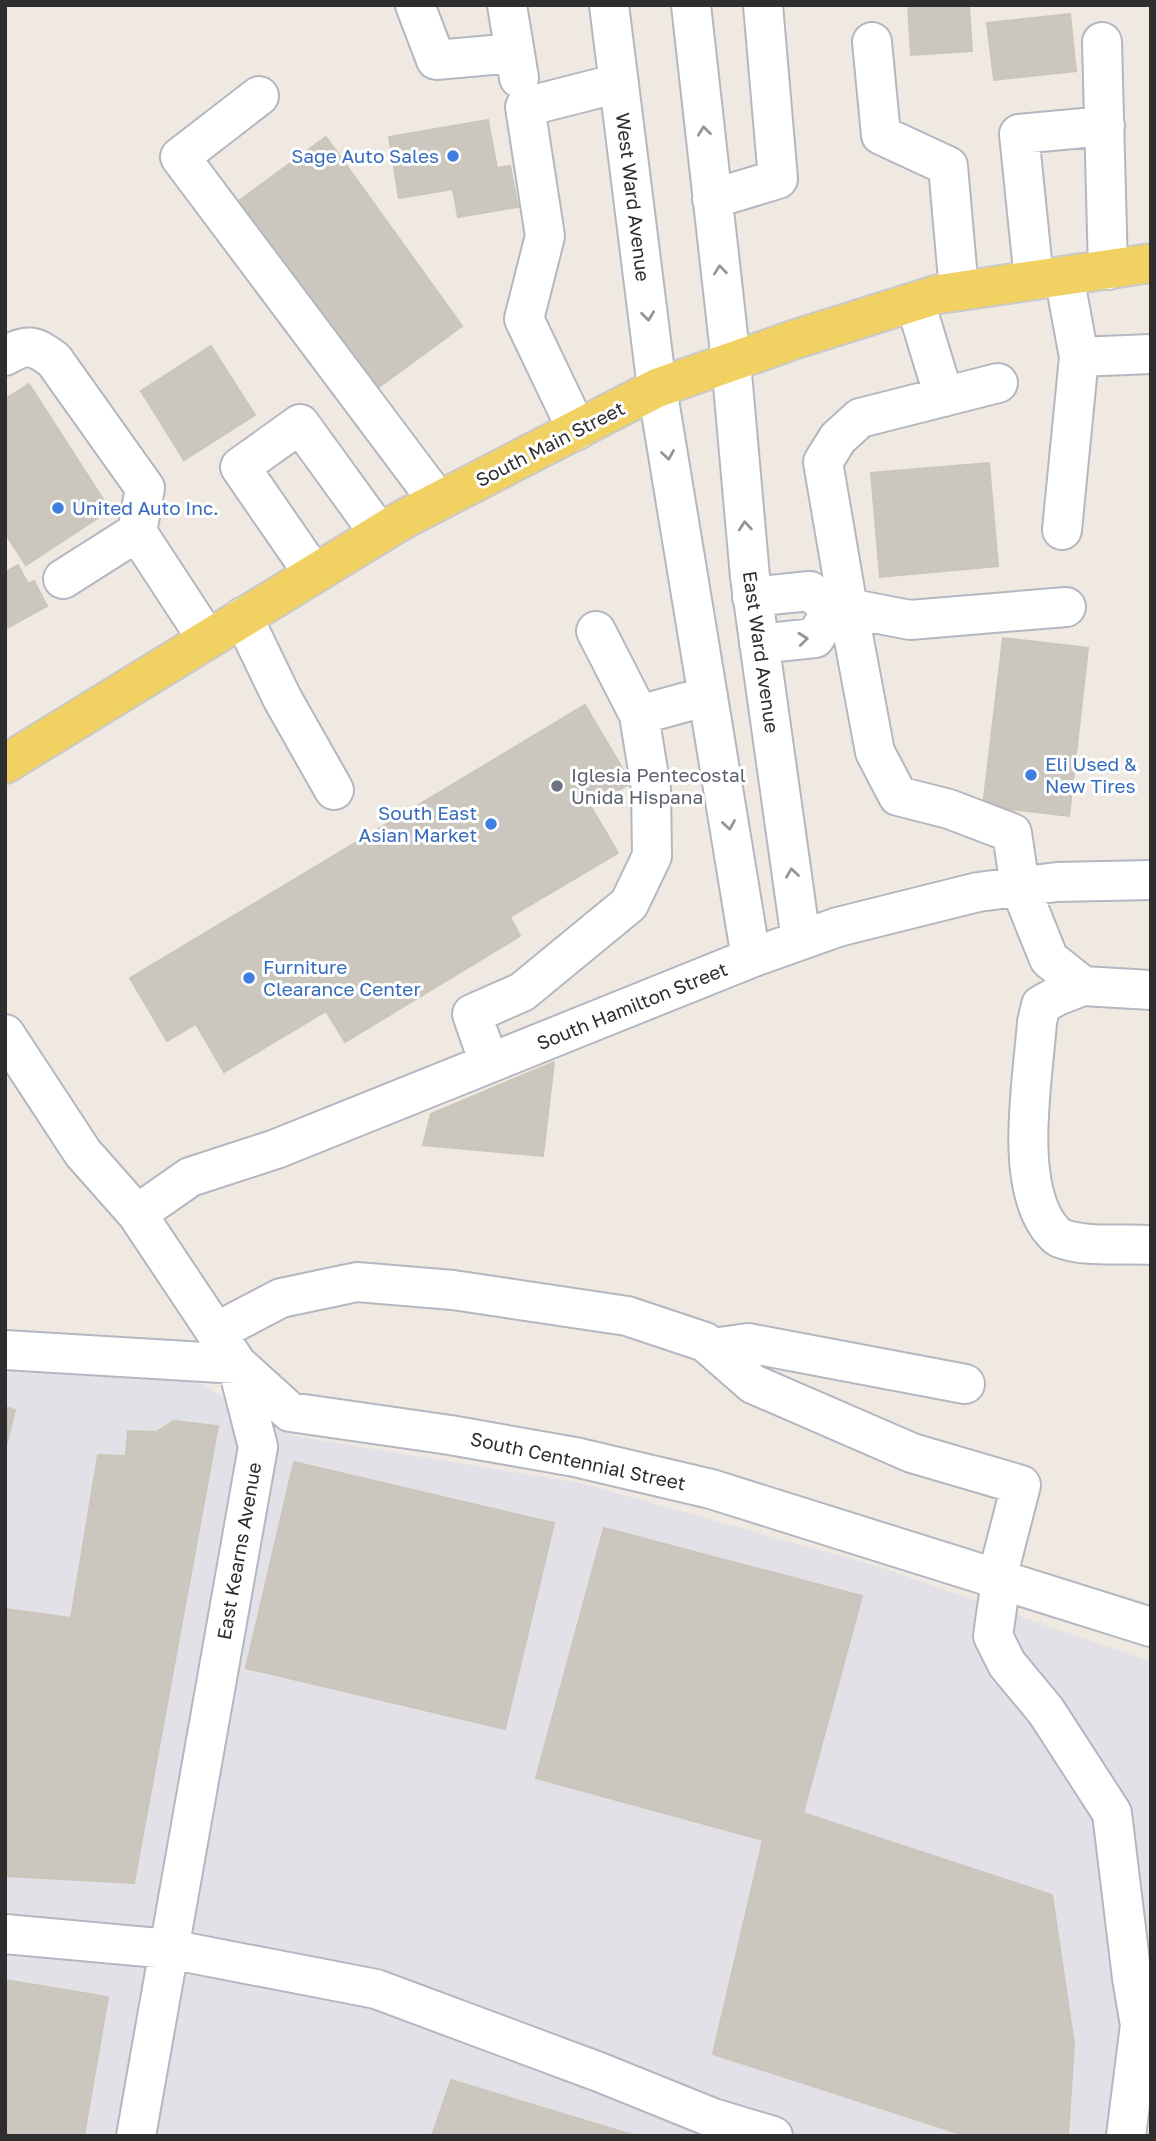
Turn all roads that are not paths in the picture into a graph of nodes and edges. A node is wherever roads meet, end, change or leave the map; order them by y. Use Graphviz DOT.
graph roads {
  1 [pos="415,5"];
  2 [pos="507,5"];
  3 [pos="609,5"];
  4 [pos="691,5"];
  5 [pos="763,5"];
  6 [pos="872,42"];
  7 [pos="1102,42"];
  8 [pos="514,53"];
  9 [pos="619,83"];
  10 [pos="259,96"];
  11 [pos="525,107"];
  12 [pos="1105,126"];
  13 [pos="712,199"];
  14 [pos="1151,263"];
  15 [pos="1108,270"];
  16 [pos="1049,278"];
  17 [pos="958,292"];
  18 [pos="915,302"];
  19 [pos="1151,354"];
  20 [pos="5,356"];
  21 [pos="1079,357"];
  22 [pos="731,362"];
  23 [pos="998,383"];
  24 [pos="657,388"];
  25 [pos="944,397"];
  26 [pos="577,430"];
  27 [pos="438,501"];
  28 [pos="1062,530"];
  29 [pos="137,532"];
  30 [pos="379,533"];
  31 [pos="313,573"];
  32 [pos="63,579"];
  33 [pos="752,597"];
  34 [pos="1066,607"];
  35 [pos="840,609"];
  36 [pos="243,617"];
  37 [pos="596,631"];
  38 [pos="207,639"];
  39 [pos="759,644"];
  40 [pos="708,696"];
  41 [pos="639,715"];
  42 [pos="5,764"];
  43 [pos="334,790"];
  44 [pos="1151,880"];
  45 [pos="1020,887"];
  46 [pos="801,940"];
  47 [pos="751,958"];
  48 [pos="1083,986"];
  49 [pos="1151,990"];
  50 [pos="5,1034"];
  51 [pos="489,1063"];
  52 [pos="137,1214"];
  53 [pos="1151,1245"];
  54 [pos="216,1332"];
  55 [pos="712,1348"];
  56 [pos="5,1350"];
  57 [pos="237,1364"];
  58 [pos="965,1384"];
  59 [pos="999,1579"];
  60 [pos="1151,1627"];
  61 [pos="5,1934"];
  62 [pos="169,1949"];
  63 [pos="136,2136"];
  64 [pos="773,2136"];
  65 [pos="1126,2136"];
  1 -- 8 [label="street"];
  2 -- 8 [label="street"];
  3 -- 9 [label="street, West Ward Avenue"];
  13 -- 4 [label="street, one-way"];
  5 -- 13 [label="street"];
  6 -- 17 [label="street"];
  7 -- 12 [label="street"];
  8 -- 11 [label="street"];
  9 -- 11 [label="street"];
  9 -- 24 [label="street, West Ward Avenue, one-way"];
  10 -- 27 [label="street"];
  11 -- 26 [label="street"];
  12 -- 15 [label="street"];
  12 -- 16 [label="street"];
  22 -- 13 [label="street, one-way"];
  14 -- 15 [label="main road, South Main Street"];
  15 -- 16 [label="main road, South Main Street"];
  16 -- 17 [label="main road, South Main Street"];
  16 -- 21 [label="street"];
  17 -- 18 [label="main road, South Main Street"];
  18 -- 22 [label="main road, South Main Street"];
  18 -- 25 [label="street"];
  19 -- 21 [label="street"];
  20 -- 29 [label="street"];
  21 -- 28 [label="street"];
  22 -- 24 [label="main road, South Main Street"];
  33 -- 22 [label="street, East Ward Avenue, one-way"];
  23 -- 25 [label="street"];
  24 -- 26 [label="main road, South Main Street"];
  24 -- 40 [label="street, one-way"];
  25 -- 35 [label="street"];
  26 -- 27 [label="main road, South Main Street"];
  27 -- 30 [label="main road, South Main Street"];
  29 -- 32 [label="street"];
  29 -- 38 [label="street"];
  30 -- 31 [label="main road, South Main Street"];
  30 -- 31 [label="street"];
  31 -- 36 [label="main road, South Main Street"];
  33 -- 35 [label="street"];
  33 -- 39 [label="street, East Ward Avenue"];
  34 -- 35 [label="street"];
  39 -- 35 [label="street, one-way"];
  35 -- 45 [label="street"];
  36 -- 38 [label="main road, South Main Street"];
  36 -- 43 [label="street"];
  37 -- 41 [label="street"];
  38 -- 42 [label="main road, South Main Street"];
  46 -- 39 [label="street, East Ward Avenue, one-way"];
  40 -- 41 [label="street"];
  40 -- 47 [label="street, one-way"];
  41 -- 51 [label="street"];
  44 -- 45 [label="street, South Hamilton Street"];
  45 -- 46 [label="street, South Hamilton Street"];
  45 -- 48 [label="street"];
  46 -- 47 [label="street, South Hamilton Street"];
  47 -- 51 [label="street, South Hamilton Street"];
  48 -- 49 [label="street"];
  48 -- 53 [label="street"];
  50 -- 52 [label="street, East Kearns Avenue"];
  51 -- 52 [label="street, South Hamilton Street"];
  52 -- 54 [label="street, East Kearns Avenue"];
  54 -- 55 [label="street"];
  54 -- 57 [label="street, East Kearns Avenue"];
  55 -- 58 [label="street"];
  55 -- 59 [label="street"];
  56 -- 57 [label="street"];
  57 -- 59 [label="street, South Centennial Street"];
  57 -- 62 [label="street, East Kearns Avenue"];
  59 -- 60 [label="street, South Centennial Street"];
  59 -- 65 [label="street"];
  61 -- 62 [label="street"];
  62 -- 63 [label="street, East Kearns Avenue"];
  62 -- 64 [label="street"];
}
